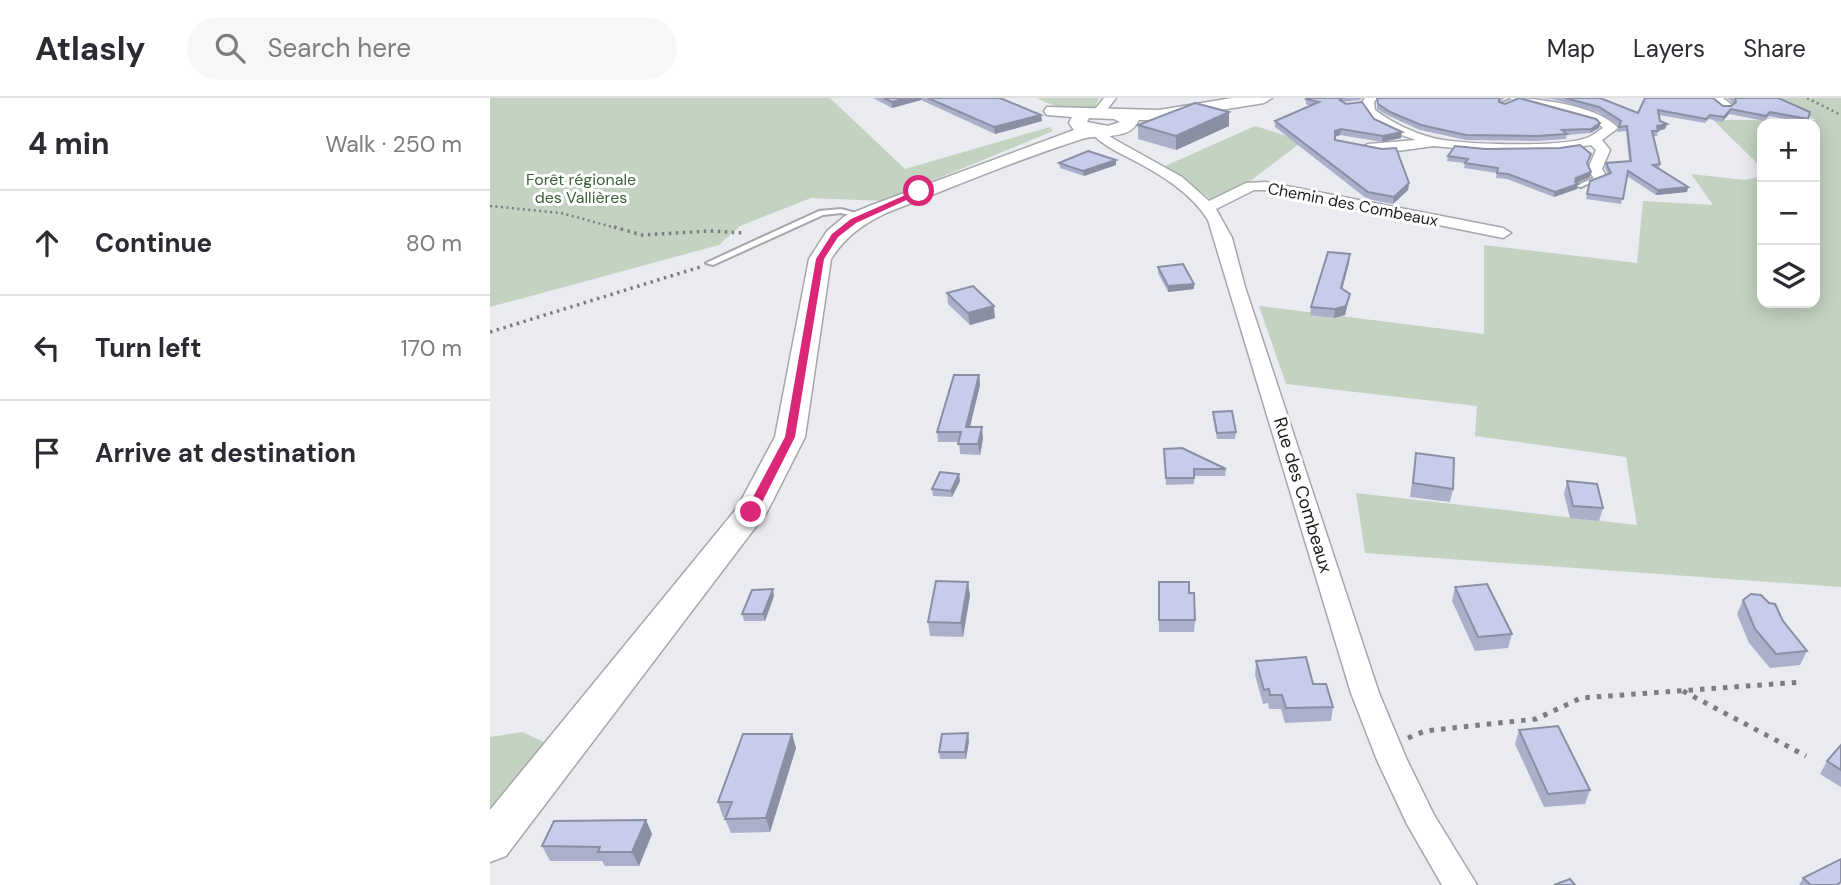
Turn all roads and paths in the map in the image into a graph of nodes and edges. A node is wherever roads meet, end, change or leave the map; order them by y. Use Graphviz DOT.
graph roads {
  1 [pos="1264,98"];
  2 [pos="1575,98"];
  3 [pos="1807,98"];
  4 [pos="1512,100"];
  5 [pos="1035,101"];
  6 [pos="1365,102"];
  7 [pos="1545,102"];
  8 [pos="1840,115"];
  9 [pos="1096,123"];
  10 [pos="1592,141"];
  11 [pos="1434,142"];
  12 [pos="1353,145"];
  13 [pos="1600,177"];
  14 [pos="1579,186"];
  15 [pos="490,206"];
  16 [pos="1208,207"];
  17 [pos="864,216"];
  18 [pos="1503,233"];
  19 [pos="770,235"];
  20 [pos="710,263"];
  21 [pos="490,332"];
  22 [pos="1802,682"];
  23 [pos="1682,691"];
  24 [pos="1384,748"];
  25 [pos="1806,757"];
  26 [pos="490,843"];
  27 [pos="1460,885"];
  1 -- 9 [label="street"];
  2 -- 7 [label="street"];
  3 -- 8 [label="path"];
  4 -- 7 [label="street"];
  5 -- 9 [label="street"];
  6 -- 11 [label="street"];
  7 -- 10 [label="street"];
  9 -- 16 [label="street, Rue des Combeaux"];
  9 -- 17 [label="street"];
  10 -- 11 [label="street"];
  10 -- 13 [label="street"];
  11 -- 12 [label="street"];
  13 -- 14 [label="lane"];
  15 -- 19 [label="path"];
  16 -- 18 [label="street, Chemin des Combeaux"];
  16 -- 24 [label="street, Rue des Combeaux"];
  17 -- 19 [label="lane"];
  17 -- 26 [label="street"];
  19 -- 20 [label="lane"];
  20 -- 21 [label="path"];
  22 -- 23 [label="path"];
  23 -- 24 [label="path"];
  23 -- 25 [label="path"];
  24 -- 27 [label="street, Rue des Combeaux"];
}
